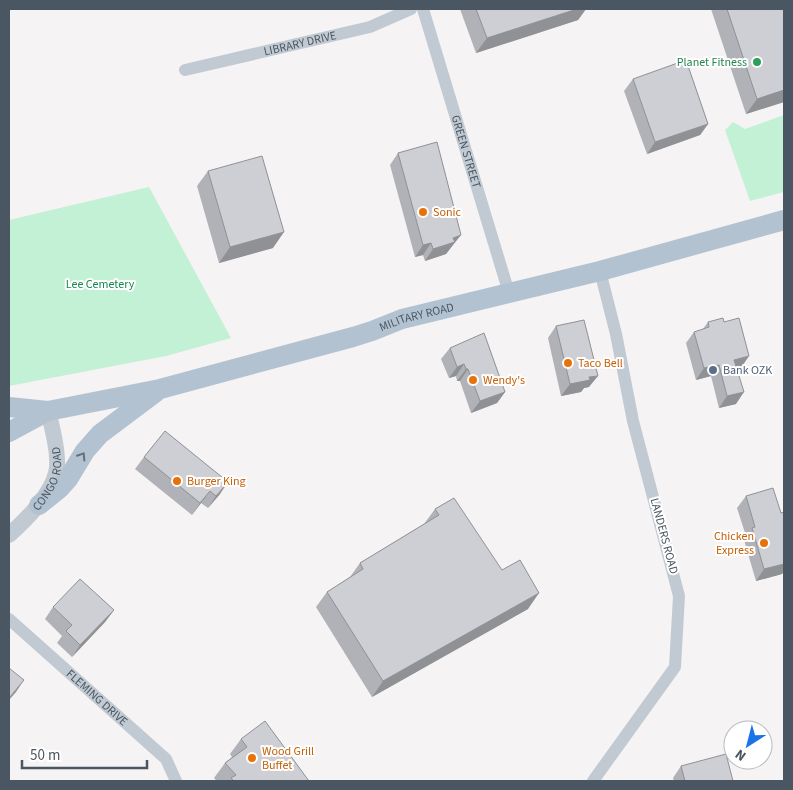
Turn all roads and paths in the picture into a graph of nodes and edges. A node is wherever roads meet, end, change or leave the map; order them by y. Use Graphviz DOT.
graph roads {
  1 [pos="411,9"];
  2 [pos="423,9"];
  3 [pos="185,70"];
  4 [pos="784,220"];
  5 [pos="600,271"];
  6 [pos="509,293"];
  7 [pos="160,389"];
  8 [pos="9,407"];
  9 [pos="48,411"];
  10 [pos="9,432"];
  11 [pos="39,505"];
  12 [pos="9,535"];
  13 [pos="9,619"];
  14 [pos="176,781"];
  15 [pos="593,781"];
  1 -- 3 [label="street, LIBRARY DRIVE"];
  2 -- 6 [label="street, GREEN STREET"];
  4 -- 5 [label="main road, MILITARY ROAD"];
  5 -- 6 [label="main road, MILITARY ROAD"];
  5 -- 15 [label="street, LANDERS ROAD"];
  6 -- 7 [label="main road, MILITARY ROAD"];
  7 -- 9 [label="main road, MILITARY ROAD"];
  11 -- 7 [label="main road, one-way"];
  8 -- 9 [label="main road, MILITARY ROAD"];
  9 -- 10 [label="main road, MILITARY ROAD"];
  9 -- 11 [label="street, CONGO ROAD"];
  11 -- 12 [label="street, CONGO ROAD"];
  13 -- 14 [label="street, FLEMING DRIVE"];
}
